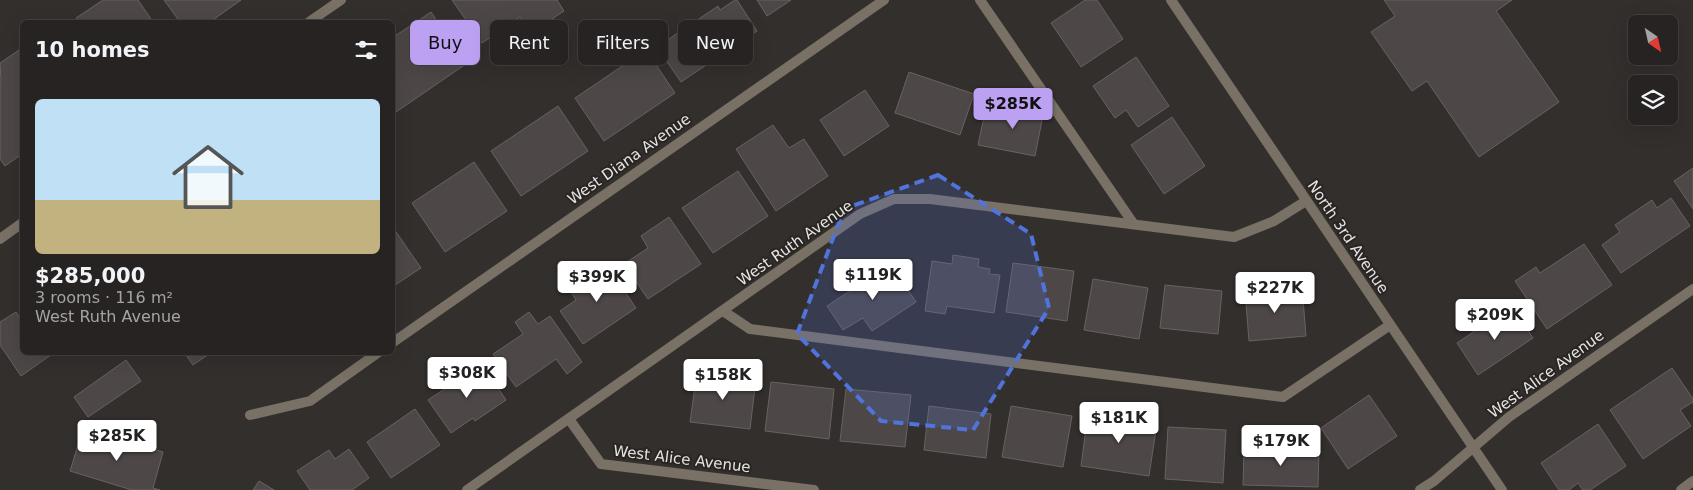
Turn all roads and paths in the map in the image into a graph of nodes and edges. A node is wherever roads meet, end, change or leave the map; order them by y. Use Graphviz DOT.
graph roads {
  1 [pos="341,0"];
  2 [pos="884,0"];
  3 [pos="980,0"];
  4 [pos="1171,0"];
  5 [pos="312,20"];
  6 [pos="1306,201"];
  7 [pos="20,224"];
  8 [pos="1133,224"];
  9 [pos="0,239"];
  10 [pos="1693,289"];
  11 [pos="723,311"];
  12 [pos="1390,325"];
  13 [pos="395,341"];
  14 [pos="375,355"];
  15 [pos="250,415"];
  16 [pos="569,419"];
  17 [pos="1473,448"];
  18 [pos="1693,482"];
  19 [pos="467,490"];
  20 [pos="814,490"];
  21 [pos="1420,490"];
  22 [pos="1502,490"];
  23 [pos="1681,490"];
  1 -- 5 [label="street"];
  2 -- 13 [label="street, West Diana Avenue"];
  3 -- 8 [label="street"];
  4 -- 6 [label="street, North 3rd Avenue"];
  6 -- 8 [label="street, West Ruth Avenue"];
  6 -- 12 [label="street, North 3rd Avenue"];
  7 -- 9 [label="street"];
  8 -- 11 [label="street, West Ruth Avenue"];
  10 -- 17 [label="street, West Alice Avenue"];
  11 -- 12 [label="street"];
  11 -- 16 [label="street, West Ruth Avenue"];
  12 -- 17 [label="street, North 3rd Avenue"];
  14 -- 15 [label="street"];
  16 -- 19 [label="street, West Ruth Avenue"];
  16 -- 20 [label="street, West Alice Avenue"];
  17 -- 21 [label="street, West Alice Avenue"];
  17 -- 22 [label="street, North 3rd Avenue"];
  18 -- 23 [label="street"];
}
